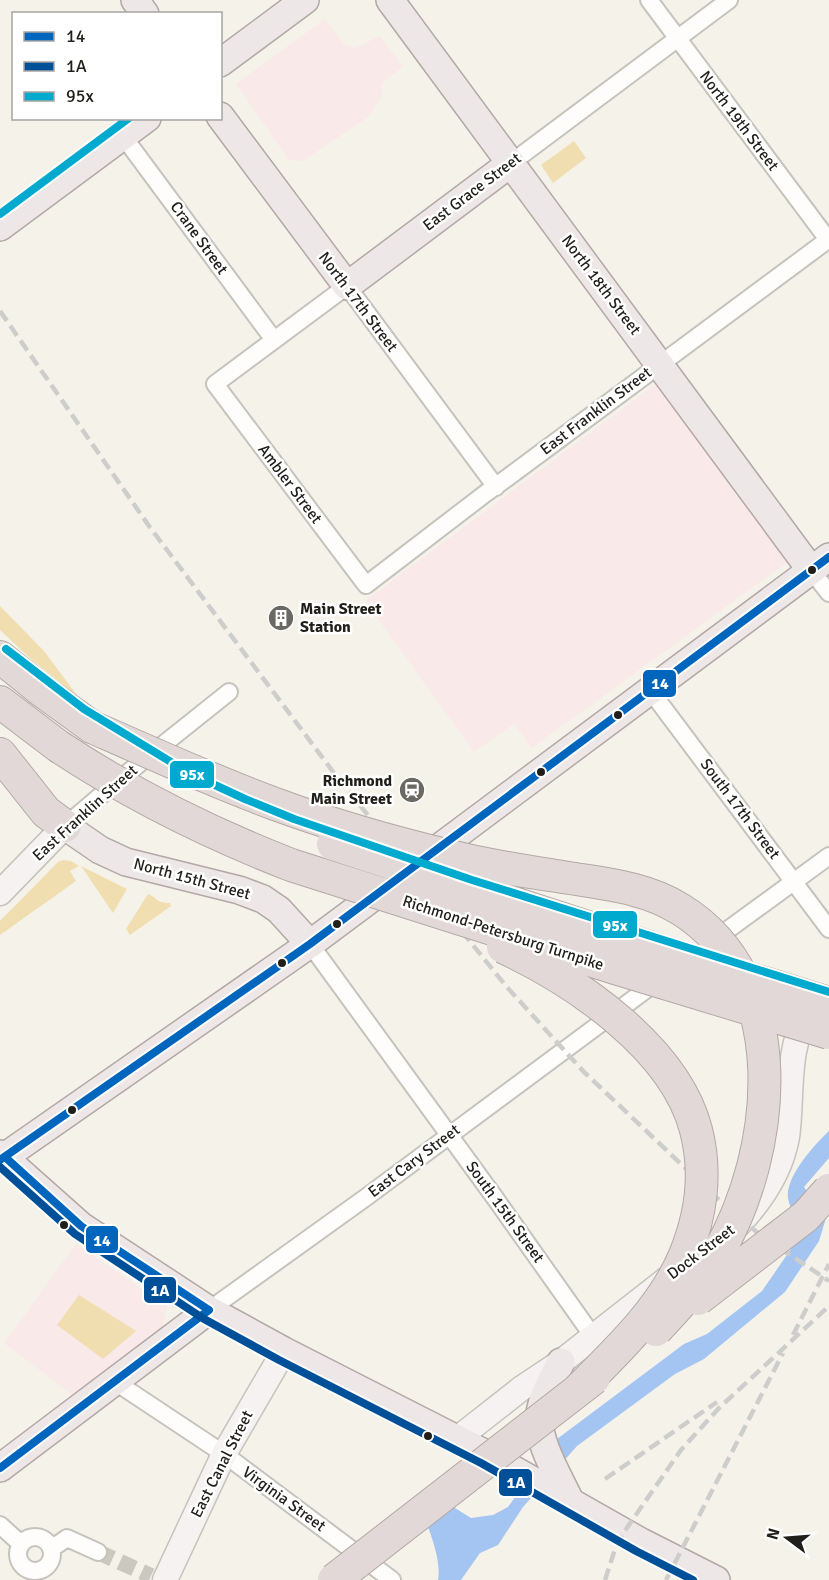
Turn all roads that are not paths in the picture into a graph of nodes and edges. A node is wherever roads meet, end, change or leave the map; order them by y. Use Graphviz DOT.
graph roads {
  1 [pos="305,0"];
  2 [pos="390,0"];
  3 [pos="649,0"];
  4 [pos="729,0"];
  5 [pos="677,38"];
  6 [pos="222,62"];
  7 [pos="222,119"];
  8 [pos="144,120"];
  9 [pos="123,136"];
  10 [pos="511,164"];
  11 [pos="0,227"];
  12 [pos="829,240"];
  13 [pos="346,286"];
  14 [pos="274,340"];
  15 [pos="660,363"];
  16 [pos="215,384"];
  17 [pos="496,487"];
  18 [pos="820,563"];
  19 [pos="366,585"];
  20 [pos="829,593"];
  21 [pos="0,657"];
  22 [pos="650,690"];
  23 [pos="229,692"];
  24 [pos="0,702"];
  25 [pos="85,723"];
  26 [pos="0,754"];
  27 [pos="65,826"];
  28 [pos="829,856"];
  29 [pos="794,881"];
  30 [pos="0,892"];
  31 [pos="398,900"];
  32 [pos="829,929"];
  33 [pos="310,944"];
  34 [pos="829,988"];
  35 [pos="829,1003"];
  36 [pos="829,1033"];
  37 [pos="449,1134"];
  38 [pos="1,1153"];
  39 [pos="829,1190"];
  40 [pos="829,1202"];
  41 [pos="209,1310"];
  42 [pos="656,1330"];
  43 [pos="592,1335"];
  44 [pos="284,1351"];
  45 [pos="561,1362"];
  46 [pos="114,1381"];
  47 [pos="578,1390"];
  48 [pos="457,1439"];
  49 [pos="224,1454"];
  50 [pos="0,1467"];
  51 [pos="570,1501"];
  52 [pos="0,1526"];
  53 [pos="21,1544"];
  54 [pos="51,1549"];
  55 [pos="98,1552"];
  56 [pos="158,1579"];
  57 [pos="334,1580"];
  58 [pos="346,1580"];
  59 [pos="392,1580"];
  60 [pos="716,1580"];
  1 -- 6 [label="main road"];
  2 -- 10 [label="main road, North 18th Street"];
  3 -- 5 [label="street, North 19th Street"];
  4 -- 5 [label="street, East Grace Street"];
  5 -- 10 [label="street, East Grace Street"];
  5 -- 12 [label="street, North 19th Street"];
  7 -- 13 [label="main road, North 17th Street"];
  8 -- 9 [label="main road"];
  9 -- 11 [label="main road"];
  9 -- 14 [label="street, Crane Street"];
  10 -- 13 [label="main road, East Grace Street"];
  10 -- 15 [label="main road, North 18th Street"];
  12 -- 15 [label="street, East Franklin Street"];
  13 -- 14 [label="street, East Grace Street"];
  13 -- 17 [label="street, North 17th Street"];
  14 -- 16 [label="street, East Grace Street"];
  15 -- 17 [label="street, East Franklin Street"];
  15 -- 18 [label="main road, North 18th Street"];
  16 -- 19 [label="street, Ambler Street"];
  17 -- 19 [label="street, East Franklin Street"];
  18 -- 20 [label="street"];
  18 -- 22 [label="main road"];
  21 -- 25 [label="highway"];
  22 -- 29 [label="street, South 17th Street"];
  22 -- 33 [label="main road"];
  23 -- 27 [label="street, East Franklin Street"];
  24 -- 31 [label="highway, Richmond-Petersburg Turnpike, bridge"];
  25 -- 35 [label="highway, Richmond-Petersburg Turnpike, bridge"];
  25 -- 42 [label="highway, bridge"];
  26 -- 27 [label="highway"];
  27 -- 30 [label="main road, East Franklin Street"];
  27 -- 33 [label="main road, North 15th Street"];
  28 -- 29 [label="street, East Cary Street"];
  29 -- 32 [label="street, South 17th Street"];
  29 -- 37 [label="street, East Cary Street"];
  31 -- 36 [label="highway, Richmond-Petersburg Turnpike, bridge"];
  31 -- 47 [label="highway, bridge"];
  33 -- 37 [label="street, South 15th Street"];
  33 -- 38 [label="main road"];
  34 -- 43 [label="main road, Dock Street"];
  37 -- 41 [label="street, East Cary Street"];
  37 -- 43 [label="street, South 15th Street"];
  38 -- 41 [label="main road"];
  39 -- 47 [label="highway, bridge"];
  40 -- 42 [label="highway, bridge"];
  41 -- 44 [label="main road"];
  41 -- 46 [label="main road, East Cary Street"];
  42 -- 58 [label="highway, bridge"];
  43 -- 45 [label="main road, Dock Street"];
  44 -- 48 [label="main road"];
  44 -- 49 [label="main road, East Canal Street"];
  45 -- 48 [label="main road, Dock Street"];
  45 -- 51 [label="main road"];
  46 -- 49 [label="street, Virginia Street"];
  46 -- 50 [label="main road, East Cary Street"];
  47 -- 57 [label="highway, bridge"];
  48 -- 51 [label="main road"];
  49 -- 56 [label="main road, East Canal Street"];
  49 -- 59 [label="street, Virginia Street"];
  51 -- 60 [label="main road"];
  52 -- 53 [label="street"];
  53 -- 54 [label="street"];
  53 -- 54 [label="street"];
  54 -- 55 [label="street"];
}
